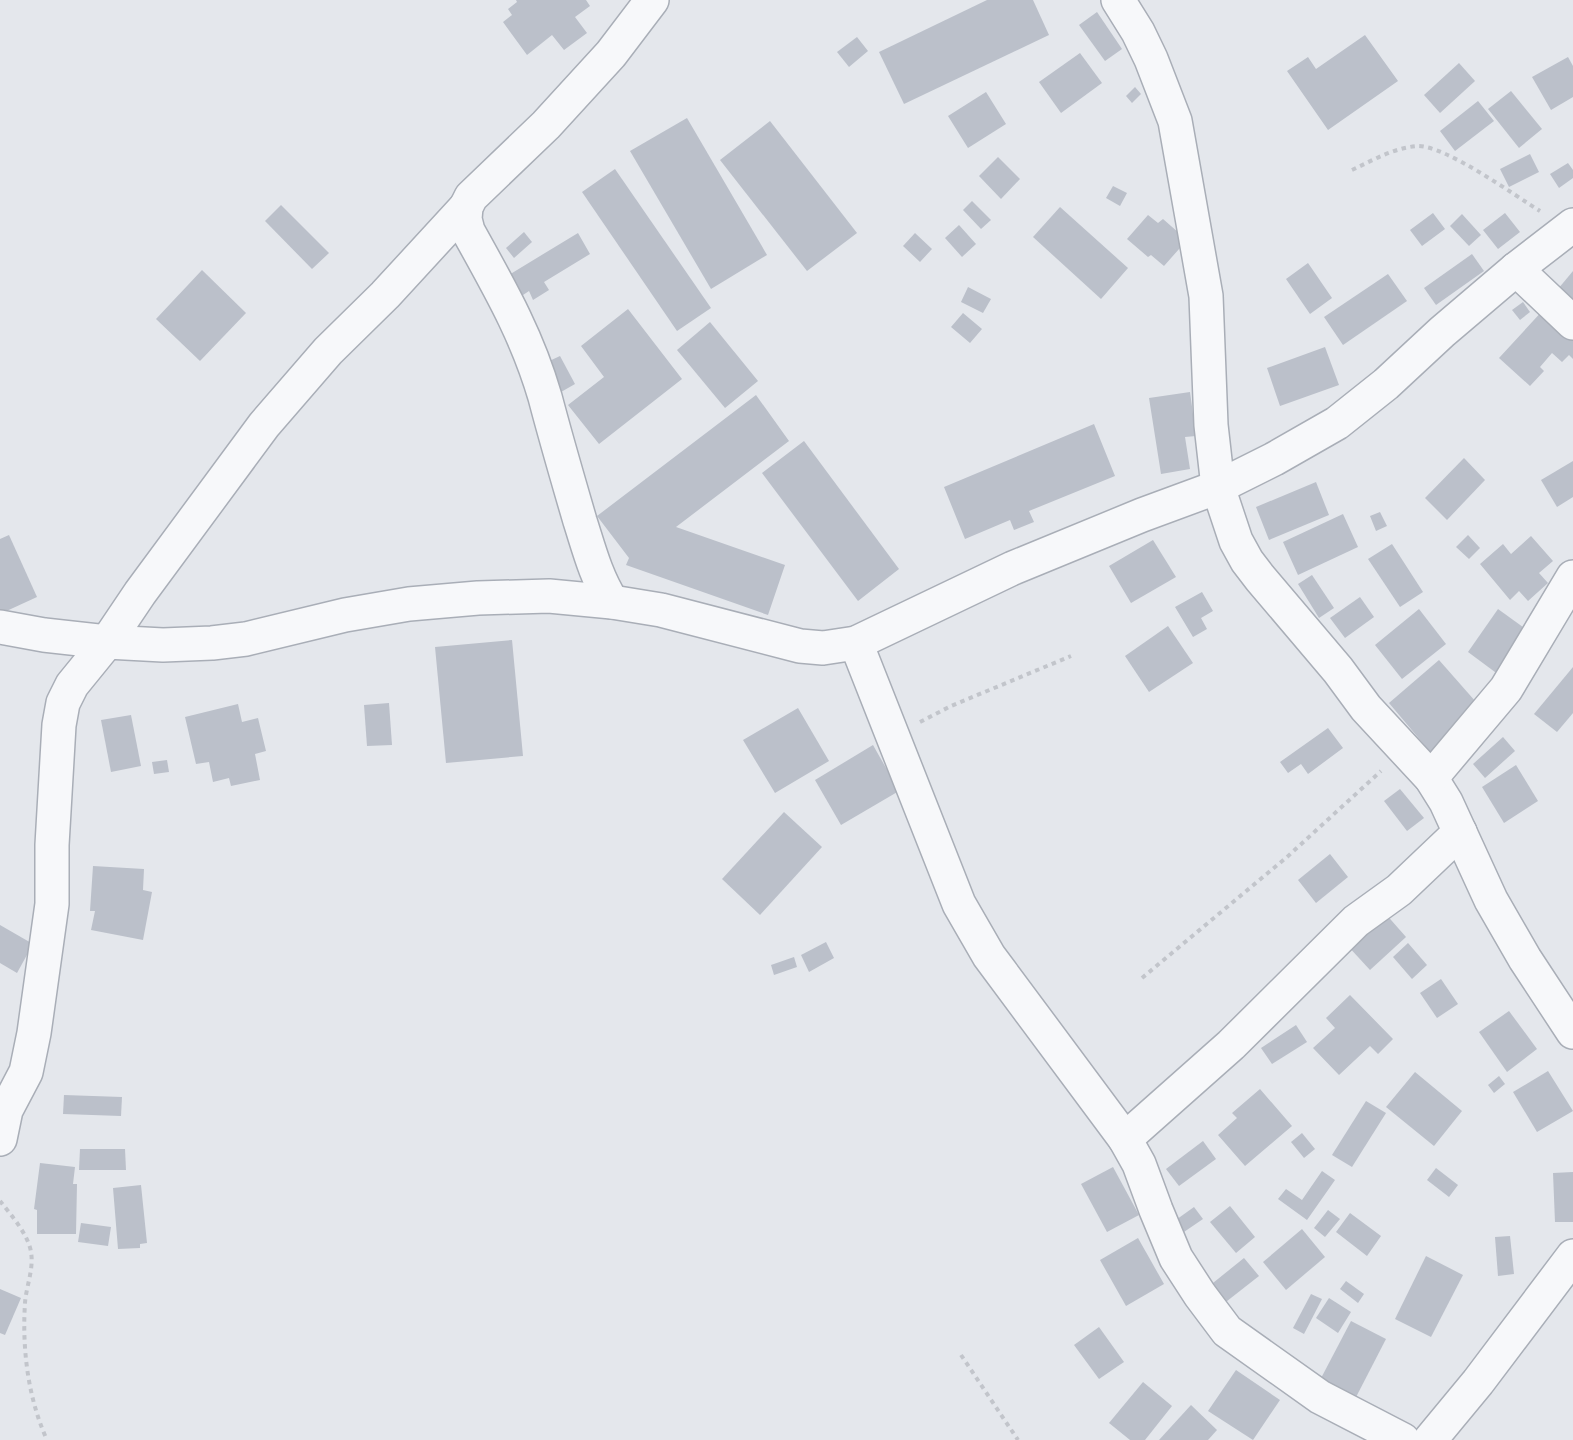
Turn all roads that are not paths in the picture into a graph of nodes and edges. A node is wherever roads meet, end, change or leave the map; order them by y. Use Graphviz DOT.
graph roads {
  1 [pos="652,0"];
  2 [pos="1118,0"];
  3 [pos="466,207"];
  4 [pos="1571,226"];
  5 [pos="1516,269"];
  6 [pos="1573,323"];
  7 [pos="1218,487"];
  8 [pos="1573,577"];
  9 [pos="612,602"];
  10 [pos="0,627"];
  11 [pos="107,642"];
  12 [pos="856,643"];
  13 [pos="1431,778"];
  14 [pos="1460,832"];
  15 [pos="1573,1032"];
  16 [pos="0,1139"];
  17 [pos="1125,1139"];
  18 [pos="1573,1256"];
  19 [pos="1403,1440"];
  20 [pos="1430,1440"];
  1 -- 3 [label="street"];
  2 -- 7 [label="street"];
  3 -- 9 [label="street"];
  3 -- 11 [label="street"];
  4 -- 5 [label="street"];
  5 -- 6 [label="street"];
  5 -- 7 [label="street"];
  7 -- 12 [label="street"];
  7 -- 13 [label="street"];
  8 -- 13 [label="street"];
  9 -- 11 [label="street"];
  9 -- 12 [label="street"];
  10 -- 11 [label="street"];
  11 -- 16 [label="street"];
  12 -- 17 [label="street"];
  13 -- 14 [label="street"];
  14 -- 15 [label="street"];
  14 -- 17 [label="street"];
  17 -- 19 [label="street"];
  18 -- 20 [label="street"];
}
